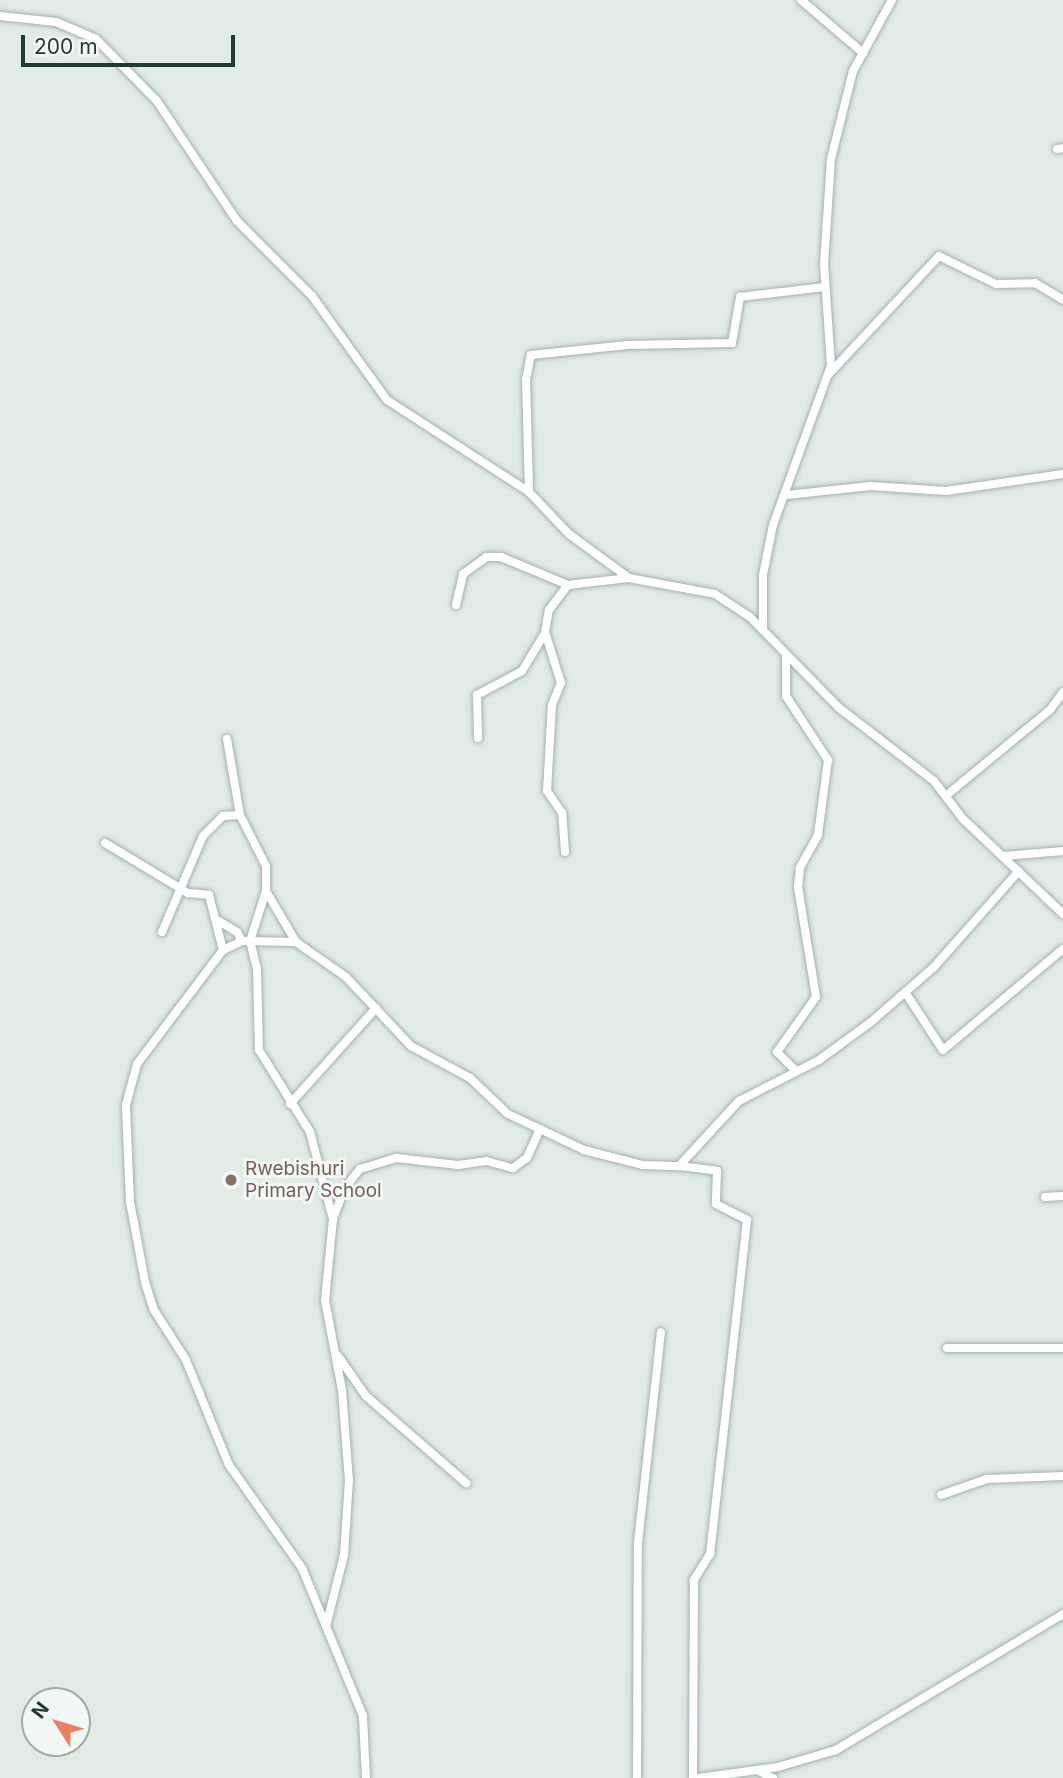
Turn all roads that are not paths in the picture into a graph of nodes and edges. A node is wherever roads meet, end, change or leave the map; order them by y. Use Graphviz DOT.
graph roads {
  1 [pos="800,0"];
  2 [pos="892,0"];
  3 [pos="0,16"];
  4 [pos="863,53"];
  5 [pos="824,286"];
  6 [pos="1063,300"];
  7 [pos="828,374"];
  8 [pos="1063,474"];
  9 [pos="529,492"];
  10 [pos="787,495"];
  11 [pos="629,578"];
  12 [pos="568,585"];
  13 [pos="456,605"];
  14 [pos="764,631"];
  15 [pos="545,632"];
  16 [pos="786,657"];
  17 [pos="1063,692"];
  18 [pos="478,738"];
  19 [pos="227,739"];
  20 [pos="948,794"];
  21 [pos="240,815"];
  22 [pos="105,843"];
  23 [pos="565,852"];
  24 [pos="1063,852"];
  25 [pos="1004,856"];
  26 [pos="1019,871"];
  27 [pos="180,887"];
  28 [pos="266,891"];
  29 [pos="1063,914"];
  30 [pos="217,920"];
  31 [pos="162,932"];
  32 [pos="246,941"];
  33 [pos="296,942"];
  34 [pos="1063,949"];
  35 [pos="223,950"];
  36 [pos="905,992"];
  37 [pos="376,1009"];
  38 [pos="795,1070"];
  39 [pos="290,1104"];
  40 [pos="540,1129"];
  41 [pos="679,1166"];
  42 [pos="1063,1196"];
  43 [pos="1045,1197"];
  44 [pos="333,1219"];
  45 [pos="662,1332"];
  46 [pos="947,1348"];
  47 [pos="1063,1348"];
  48 [pos="335,1351"];
  49 [pos="1063,1476"];
  50 [pos="466,1483"];
  51 [pos="941,1495"];
  52 [pos="1063,1614"];
  53 [pos="326,1626"];
  54 [pos="757,1770"];
  55 [pos="366,1778"];
  56 [pos="638,1778"];
  57 [pos="693,1778"];
  58 [pos="699,1778"];
  59 [pos="773,1778"];
  1 -- 4 [label="street"];
  2 -- 4 [label="street"];
  3 -- 9 [label="street"];
  4 -- 5 [label="street"];
  5 -- 7 [label="street"];
  5 -- 9 [label="street"];
  6 -- 7 [label="street"];
  7 -- 10 [label="street"];
  8 -- 10 [label="street"];
  9 -- 11 [label="street"];
  10 -- 14 [label="street"];
  11 -- 12 [label="street"];
  11 -- 14 [label="street"];
  12 -- 13 [label="street"];
  12 -- 15 [label="street"];
  14 -- 16 [label="street"];
  15 -- 18 [label="street"];
  15 -- 23 [label="street"];
  16 -- 20 [label="street"];
  16 -- 38 [label="street"];
  17 -- 20 [label="street"];
  19 -- 21 [label="street"];
  20 -- 25 [label="street"];
  21 -- 27 [label="street"];
  21 -- 28 [label="street"];
  22 -- 27 [label="street"];
  24 -- 25 [label="street"];
  25 -- 26 [label="street"];
  26 -- 29 [label="street"];
  26 -- 36 [label="street"];
  27 -- 30 [label="street"];
  27 -- 31 [label="street"];
  28 -- 32 [label="street"];
  28 -- 33 [label="street"];
  30 -- 32 [label="street"];
  30 -- 35 [label="street"];
  32 -- 33 [label="street"];
  32 -- 35 [label="street"];
  32 -- 39 [label="street"];
  33 -- 37 [label="street"];
  34 -- 36 [label="street"];
  35 -- 53 [label="street"];
  36 -- 38 [label="street"];
  37 -- 39 [label="street"];
  37 -- 40 [label="street"];
  38 -- 41 [label="street"];
  39 -- 44 [label="street"];
  40 -- 41 [label="street"];
  40 -- 44 [label="street"];
  41 -- 57 [label="street"];
  42 -- 43 [label="street"];
  44 -- 48 [label="street"];
  45 -- 56 [label="street"];
  46 -- 47 [label="street"];
  48 -- 50 [label="street"];
  48 -- 53 [label="street"];
  49 -- 51 [label="street"];
  52 -- 54 [label="street"];
  53 -- 55 [label="street"];
  54 -- 58 [label="street"];
  54 -- 59 [label="street"];
}
